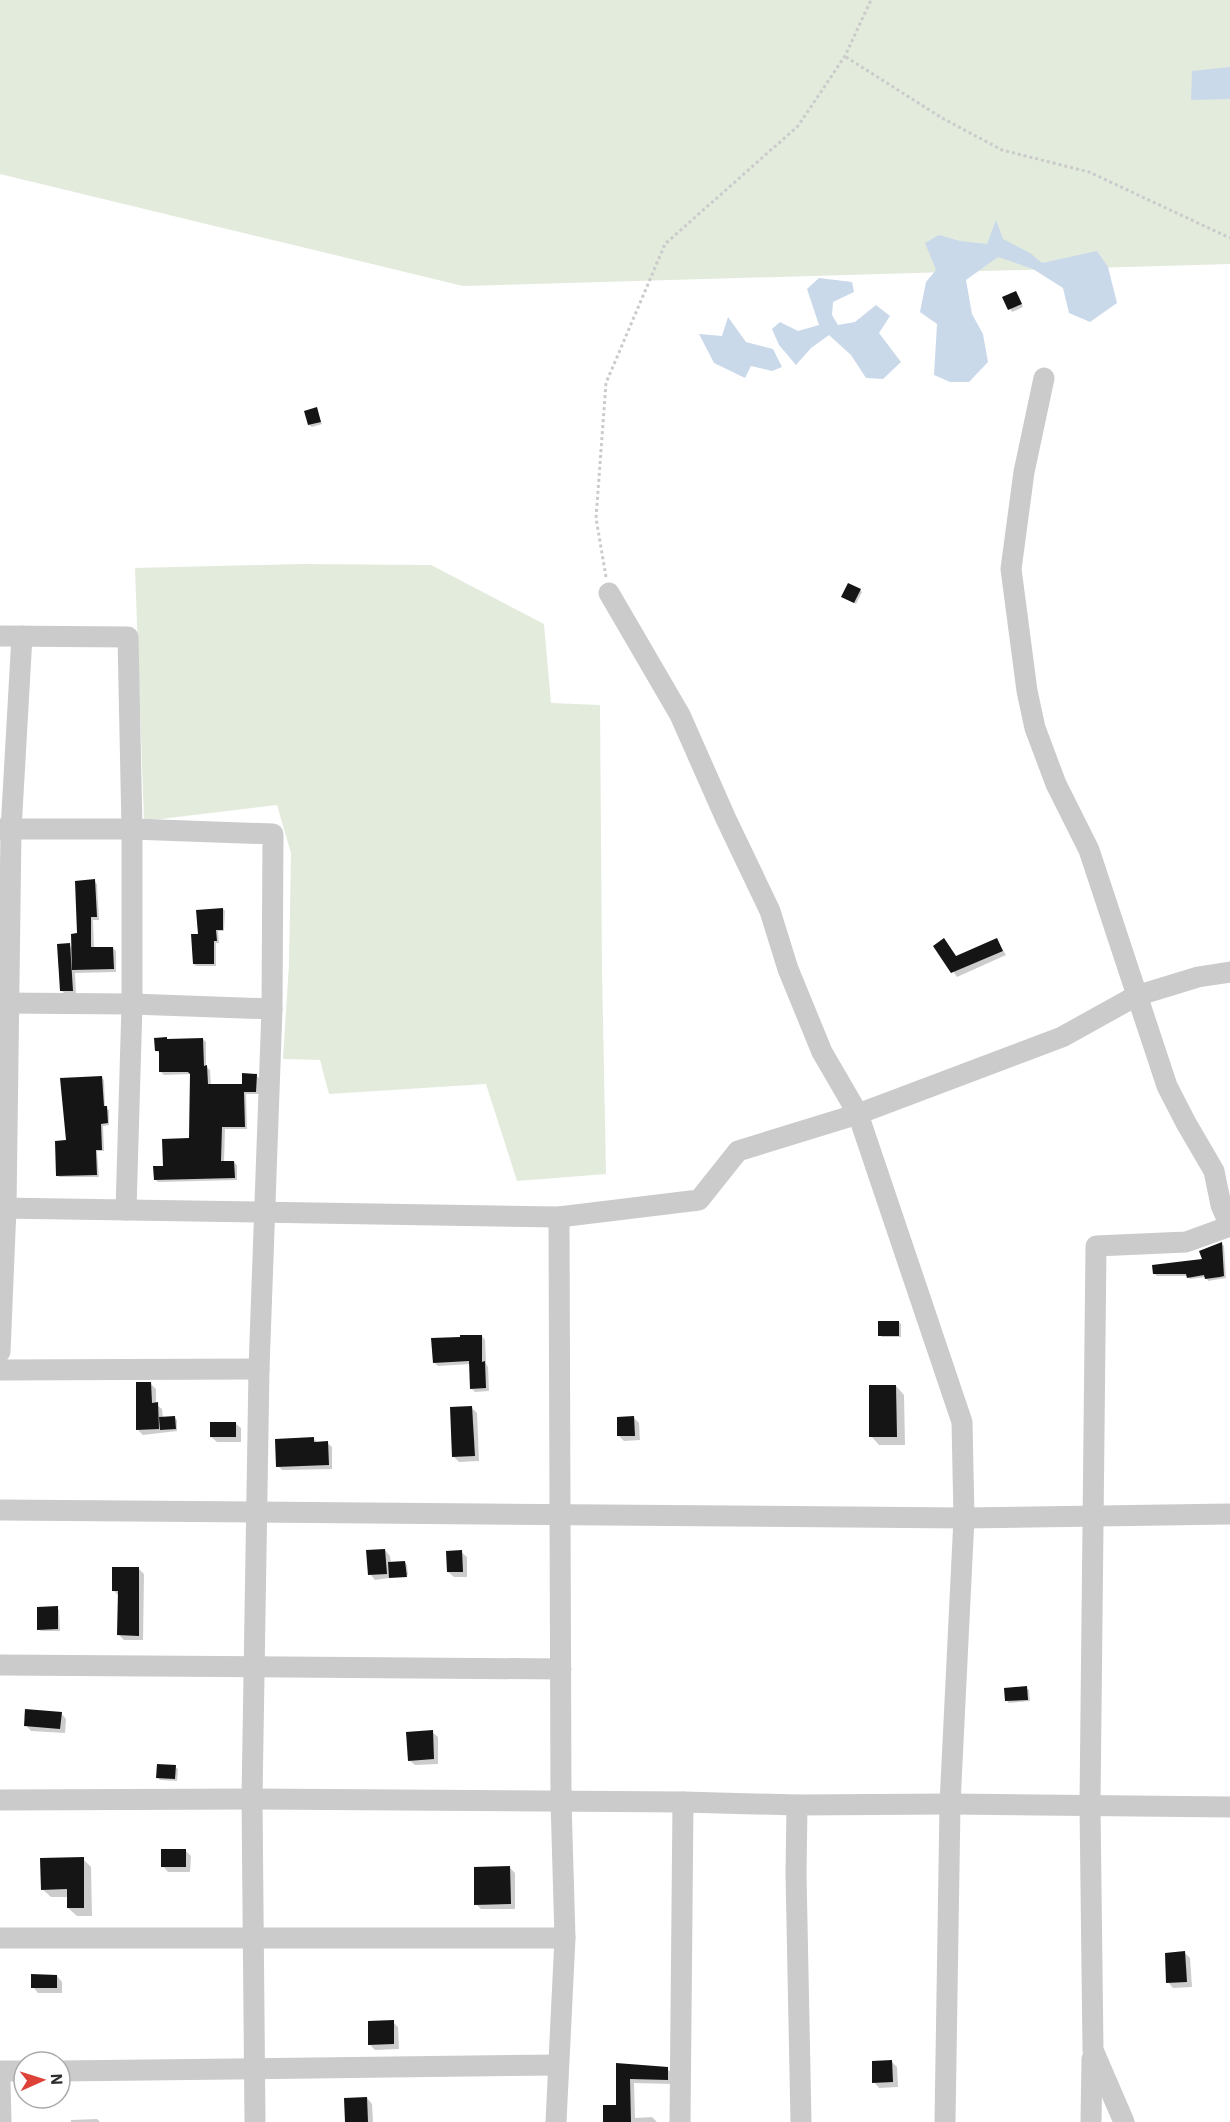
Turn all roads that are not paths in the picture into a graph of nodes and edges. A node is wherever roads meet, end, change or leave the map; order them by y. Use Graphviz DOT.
graph roads {
  1 [pos="1044,378"];
  2 [pos="609,593"];
  3 [pos="0,636"];
  4 [pos="22,636"];
  5 [pos="132,829"];
  6 [pos="5,830"];
  7 [pos="1230,972"];
  8 [pos="1136,996"];
  9 [pos="4,1003"];
  10 [pos="132,1004"];
  11 [pos="272,1010"];
  12 [pos="858,1114"];
  13 [pos="3,1208"];
  14 [pos="126,1210"];
  15 [pos="266,1212"];
  16 [pos="559,1217"];
  17 [pos="1230,1226"];
  18 [pos="0,1352"];
  19 [pos="259,1369"];
  20 [pos="0,1370"];
  21 [pos="0,1510"];
  22 [pos="257,1512"];
  23 [pos="560,1514"];
  24 [pos="1230,1514"];
  25 [pos="1093,1516"];
  26 [pos="964,1518"];
  27 [pos="0,1665"];
  28 [pos="254,1667"];
  29 [pos="561,1669"];
  30 [pos="252,1798"];
  31 [pos="0,1800"];
  32 [pos="561,1801"];
  33 [pos="683,1802"];
  34 [pos="950,1804"];
  35 [pos="797,1805"];
  36 [pos="1090,1805"];
  37 [pos="1230,1807"];
  38 [pos="0,1938"];
  39 [pos="253,1938"];
  40 [pos="565,1938"];
  41 [pos="1093,2050"];
  42 [pos="558,2065"];
  43 [pos="255,2070"];
  44 [pos="72,2071"];
  45 [pos="0,2080"];
  46 [pos="1,2122"];
  47 [pos="255,2122"];
  48 [pos="556,2122"];
  49 [pos="680,2122"];
  50 [pos="801,2122"];
  51 [pos="945,2122"];
  52 [pos="1091,2122"];
  53 [pos="1124,2122"];
  1 -- 8 [label="street"];
  2 -- 12 [label="street"];
  3 -- 4 [label="street"];
  4 -- 5 [label="street"];
  4 -- 6 [label="street"];
  5 -- 6 [label="street"];
  5 -- 10 [label="street"];
  5 -- 11 [label="street"];
  6 -- 9 [label="street"];
  7 -- 8 [label="street"];
  8 -- 12 [label="street"];
  8 -- 17 [label="street"];
  9 -- 10 [label="street"];
  9 -- 13 [label="street"];
  10 -- 11 [label="street"];
  10 -- 14 [label="street"];
  11 -- 15 [label="street"];
  12 -- 16 [label="street"];
  12 -- 26 [label="street"];
  13 -- 14 [label="street"];
  13 -- 18 [label="street"];
  14 -- 15 [label="street"];
  15 -- 16 [label="street"];
  15 -- 19 [label="street"];
  16 -- 23 [label="street"];
  17 -- 25 [label="street"];
  19 -- 20 [label="street"];
  19 -- 22 [label="street"];
  21 -- 22 [label="street"];
  22 -- 23 [label="street"];
  22 -- 28 [label="street"];
  23 -- 26 [label="street"];
  23 -- 29 [label="street"];
  24 -- 25 [label="street"];
  25 -- 26 [label="street"];
  25 -- 36 [label="street"];
  26 -- 34 [label="street"];
  27 -- 28 [label="street"];
  28 -- 29 [label="street"];
  28 -- 30 [label="street"];
  29 -- 32 [label="street"];
  30 -- 31 [label="street"];
  30 -- 32 [label="street"];
  30 -- 39 [label="street"];
  32 -- 33 [label="street"];
  32 -- 40 [label="street"];
  33 -- 35 [label="street"];
  33 -- 49 [label="street"];
  34 -- 35 [label="street"];
  34 -- 36 [label="street"];
  34 -- 51 [label="street"];
  35 -- 50 [label="street"];
  36 -- 37 [label="street"];
  36 -- 41 [label="street"];
  38 -- 39 [label="street"];
  39 -- 40 [label="street"];
  39 -- 43 [label="street"];
  40 -- 42 [label="street"];
  41 -- 52 [label="street"];
  41 -- 53 [label="street"];
  42 -- 43 [label="street"];
  42 -- 48 [label="street"];
  43 -- 44 [label="street"];
  43 -- 47 [label="street"];
  45 -- 46 [label="street"];
}
